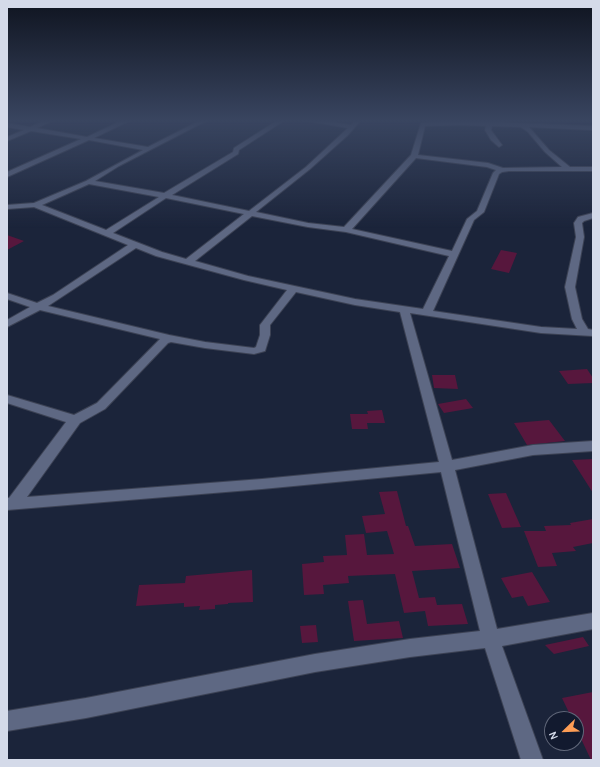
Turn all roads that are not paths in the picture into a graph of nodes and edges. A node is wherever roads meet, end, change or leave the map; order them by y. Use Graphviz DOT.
graph roads {
  1 [pos="49,156"];
  2 [pos="137,156"];
  3 [pos="232,156"];
  4 [pos="322,156"];
  5 [pos="414,156"];
  6 [pos="553,156"];
  7 [pos="568,169"];
  8 [pos="593,169"];
  9 [pos="504,170"];
  10 [pos="7,175"];
  11 [pos="88,182"];
  12 [pos="166,196"];
  13 [pos="35,205"];
  14 [pos="7,207"];
  15 [pos="251,214"];
  16 [pos="593,215"];
  17 [pos="346,230"];
  18 [pos="107,233"];
  19 [pos="134,244"];
  20 [pos="454,254"];
  21 [pos="189,262"];
  22 [pos="294,288"];
  23 [pos="7,296"];
  24 [pos="36,306"];
  25 [pos="404,309"];
  26 [pos="427,312"];
  27 [pos="7,324"];
  28 [pos="589,333"];
  29 [pos="169,338"];
  30 [pos="8,399"];
  31 [pos="75,420"];
  32 [pos="593,446"];
  33 [pos="447,466"];
  34 [pos="11,503"];
  35 [pos="593,621"];
  36 [pos="492,639"];
  37 [pos="7,721"];
  38 [pos="532,760"];
  1 -- 10 [label="street"];
  2 -- 11 [label="street"];
  3 -- 12 [label="street"];
  4 -- 15 [label="street"];
  5 -- 9 [label="street"];
  5 -- 17 [label="street"];
  6 -- 7 [label="street"];
  7 -- 8 [label="street"];
  7 -- 9 [label="street"];
  9 -- 20 [label="street"];
  11 -- 12 [label="street"];
  11 -- 13 [label="street"];
  12 -- 15 [label="street"];
  12 -- 18 [label="street"];
  13 -- 14 [label="street"];
  13 -- 18 [label="street"];
  15 -- 17 [label="street"];
  15 -- 21 [label="street"];
  16 -- 28 [label="street"];
  17 -- 20 [label="street"];
  18 -- 19 [label="street"];
  19 -- 21 [label="street"];
  19 -- 24 [label="street"];
  20 -- 26 [label="street"];
  21 -- 22 [label="street"];
  22 -- 25 [label="street"];
  22 -- 29 [label="street"];
  23 -- 24 [label="street"];
  24 -- 27 [label="street"];
  24 -- 29 [label="street"];
  25 -- 26 [label="street"];
  25 -- 33 [label="street"];
  26 -- 28 [label="street"];
  29 -- 31 [label="street"];
  30 -- 31 [label="street"];
  31 -- 34 [label="street"];
  32 -- 33 [label="street"];
  33 -- 34 [label="street"];
  33 -- 36 [label="street"];
  35 -- 36 [label="street"];
  36 -- 37 [label="street"];
  36 -- 38 [label="street"];
}
